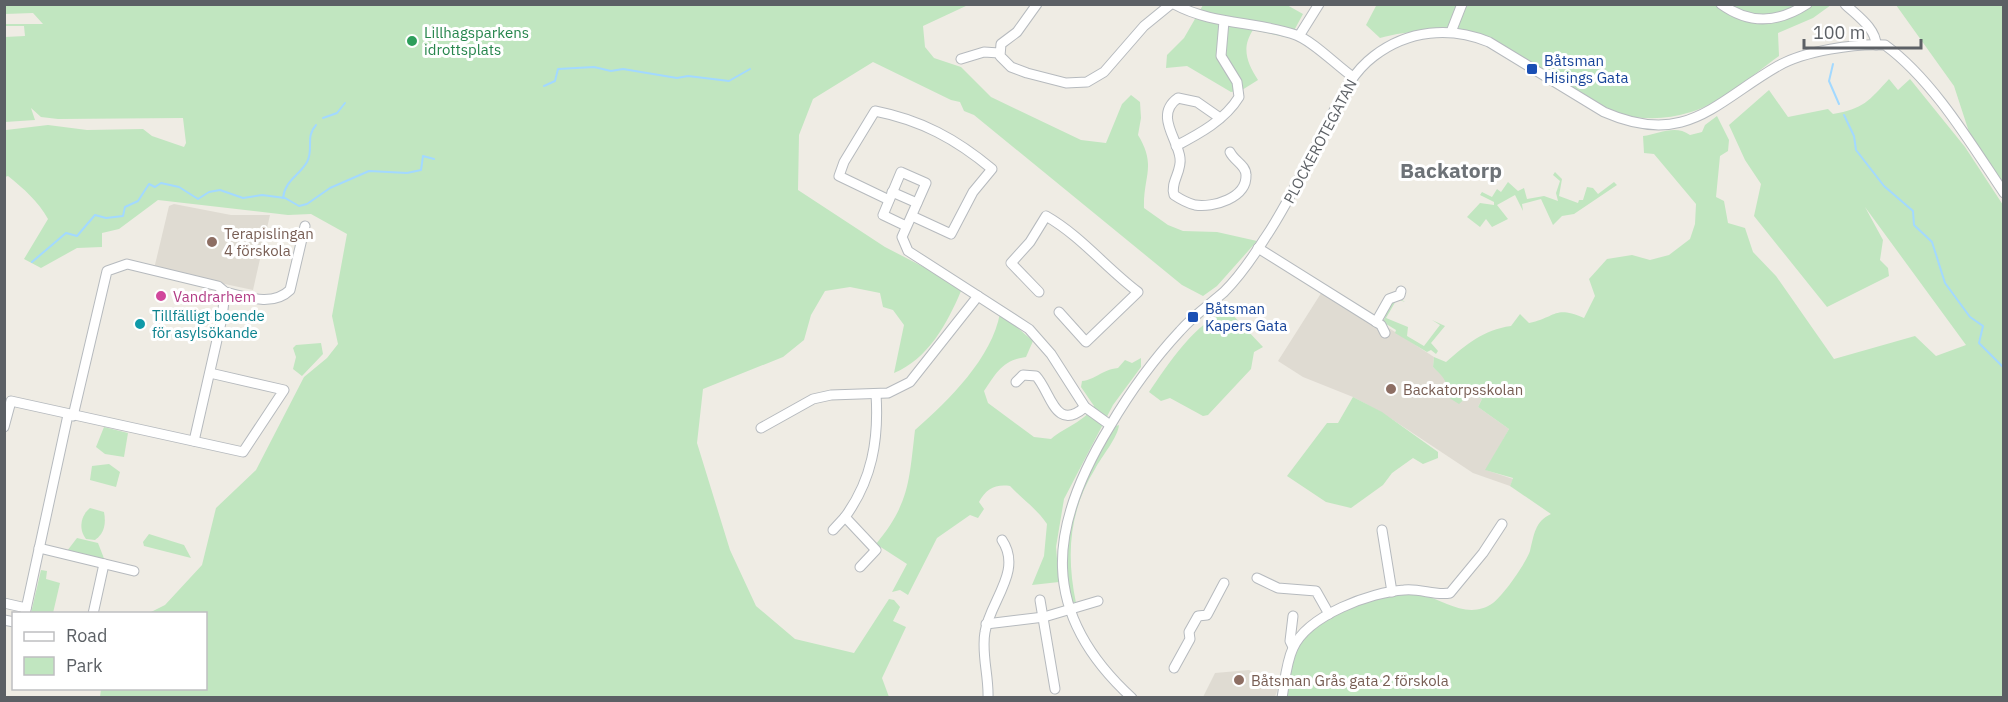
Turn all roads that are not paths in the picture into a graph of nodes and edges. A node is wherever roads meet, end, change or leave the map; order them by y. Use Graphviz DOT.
graph roads {
  1 [pos="1037,4"];
  2 [pos="1173,4"];
  3 [pos="1319,4"];
  4 [pos="1462,4"];
  5 [pos="1721,4"];
  6 [pos="1807,4"];
  7 [pos="1845,4"];
  8 [pos="1224,21"];
  9 [pos="1451,32"];
  10 [pos="1299,36"];
  11 [pos="1881,45"];
  12 [pos="999,53"];
  13 [pos="961,59"];
  14 [pos="1353,77"];
  15 [pos="1220,118"];
  16 [pos="1176,146"];
  17 [pos="1230,152"];
  18 [pos="2004,193"];
  19 [pos="891,196"];
  20 [pos="917,203"];
  21 [pos="912,216"];
  22 [pos="305,226"];
  23 [pos="906,226"];
  24 [pos="1258,248"];
  25 [pos="1401,291"];
  26 [pos="225,292"];
  27 [pos="1039,292"];
  28 [pos="978,296"];
  29 [pos="1059,312"];
  30 [pos="1376,322"];
  31 [pos="1385,333"];
  32 [pos="210,373"];
  33 [pos="1016,382"];
  34 [pos="876,394"];
  35 [pos="1085,407"];
  36 [pos="71,415"];
  37 [pos="1110,425"];
  38 [pos="4,427"];
  39 [pos="761,428"];
  40 [pos="194,441"];
  41 [pos="845,517"];
  42 [pos="1502,524"];
  43 [pos="833,530"];
  44 [pos="1382,531"];
  45 [pos="1002,540"];
  46 [pos="39,548"];
  47 [pos="104,564"];
  48 [pos="860,567"];
  49 [pos="134,571"];
  50 [pos="1257,578"];
  51 [pos="1224,584"];
  52 [pos="1392,592"];
  53 [pos="1040,600"];
  54 [pos="1098,601"];
  55 [pos="4,603"];
  56 [pos="1070,609"];
  57 [pos="26,611"];
  58 [pos="93,612"];
  59 [pos="1329,614"];
  60 [pos="1293,616"];
  61 [pos="1044,617"];
  62 [pos="986,624"];
  63 [pos="1293,647"];
  64 [pos="1174,668"];
  65 [pos="1055,689"];
  66 [pos="988,698"];
  67 [pos="1132,698"];
  68 [pos="1282,698"];
  1 -- 12 [label="street"];
  2 -- 8 [label="street"];
  2 -- 12 [label="street"];
  3 -- 10 [label="street"];
  4 -- 9 [label="street"];
  5 -- 6 [label="street"];
  7 -- 11 [label="street"];
  8 -- 10 [label="street"];
  8 -- 15 [label="street"];
  9 -- 11 [label="street, PLOCKEROTEGATAN"];
  9 -- 14 [label="street, PLOCKEROTEGATAN"];
  10 -- 14 [label="street"];
  11 -- 18 [label="street"];
  12 -- 13 [label="street"];
  14 -- 24 [label="street, PLOCKEROTEGATAN"];
  15 -- 16 [label="street"];
  15 -- 16 [label="street"];
  16 -- 17 [label="street"];
  19 -- 20 [label="street"];
  19 -- 20 [label="street"];
  19 -- 21 [label="street"];
  19 -- 23 [label="street"];
  20 -- 21 [label="street"];
  21 -- 23 [label="street"];
  22 -- 26 [label="street"];
  23 -- 28 [label="street"];
  24 -- 30 [label="street"];
  24 -- 37 [label="street, PLOCKEROTEGATAN"];
  25 -- 30 [label="street"];
  26 -- 32 [label="street"];
  26 -- 36 [label="street"];
  27 -- 29 [label="street"];
  28 -- 34 [label="street"];
  28 -- 35 [label="street"];
  30 -- 31 [label="street"];
  32 -- 40 [label="street"];
  32 -- 40 [label="street"];
  33 -- 35 [label="street"];
  34 -- 39 [label="street"];
  34 -- 41 [label="street"];
  35 -- 37 [label="street"];
  36 -- 38 [label="street"];
  36 -- 40 [label="street"];
  36 -- 46 [label="street"];
  37 -- 56 [label="street, PLOCKEROTEGATAN"];
  41 -- 43 [label="street"];
  41 -- 48 [label="street"];
  42 -- 52 [label="street"];
  44 -- 52 [label="street"];
  45 -- 62 [label="street"];
  46 -- 47 [label="street"];
  46 -- 57 [label="street"];
  47 -- 49 [label="street"];
  47 -- 58 [label="street"];
  50 -- 59 [label="street"];
  51 -- 64 [label="street"];
  52 -- 59 [label="street"];
  53 -- 61 [label="street"];
  54 -- 56 [label="street"];
  55 -- 57 [label="street"];
  56 -- 61 [label="street"];
  56 -- 67 [label="street, PLOCKEROTEGATAN"];
  59 -- 63 [label="street"];
  60 -- 63 [label="street"];
  61 -- 62 [label="street"];
  61 -- 65 [label="street"];
  62 -- 66 [label="street"];
  63 -- 68 [label="street"];
}
